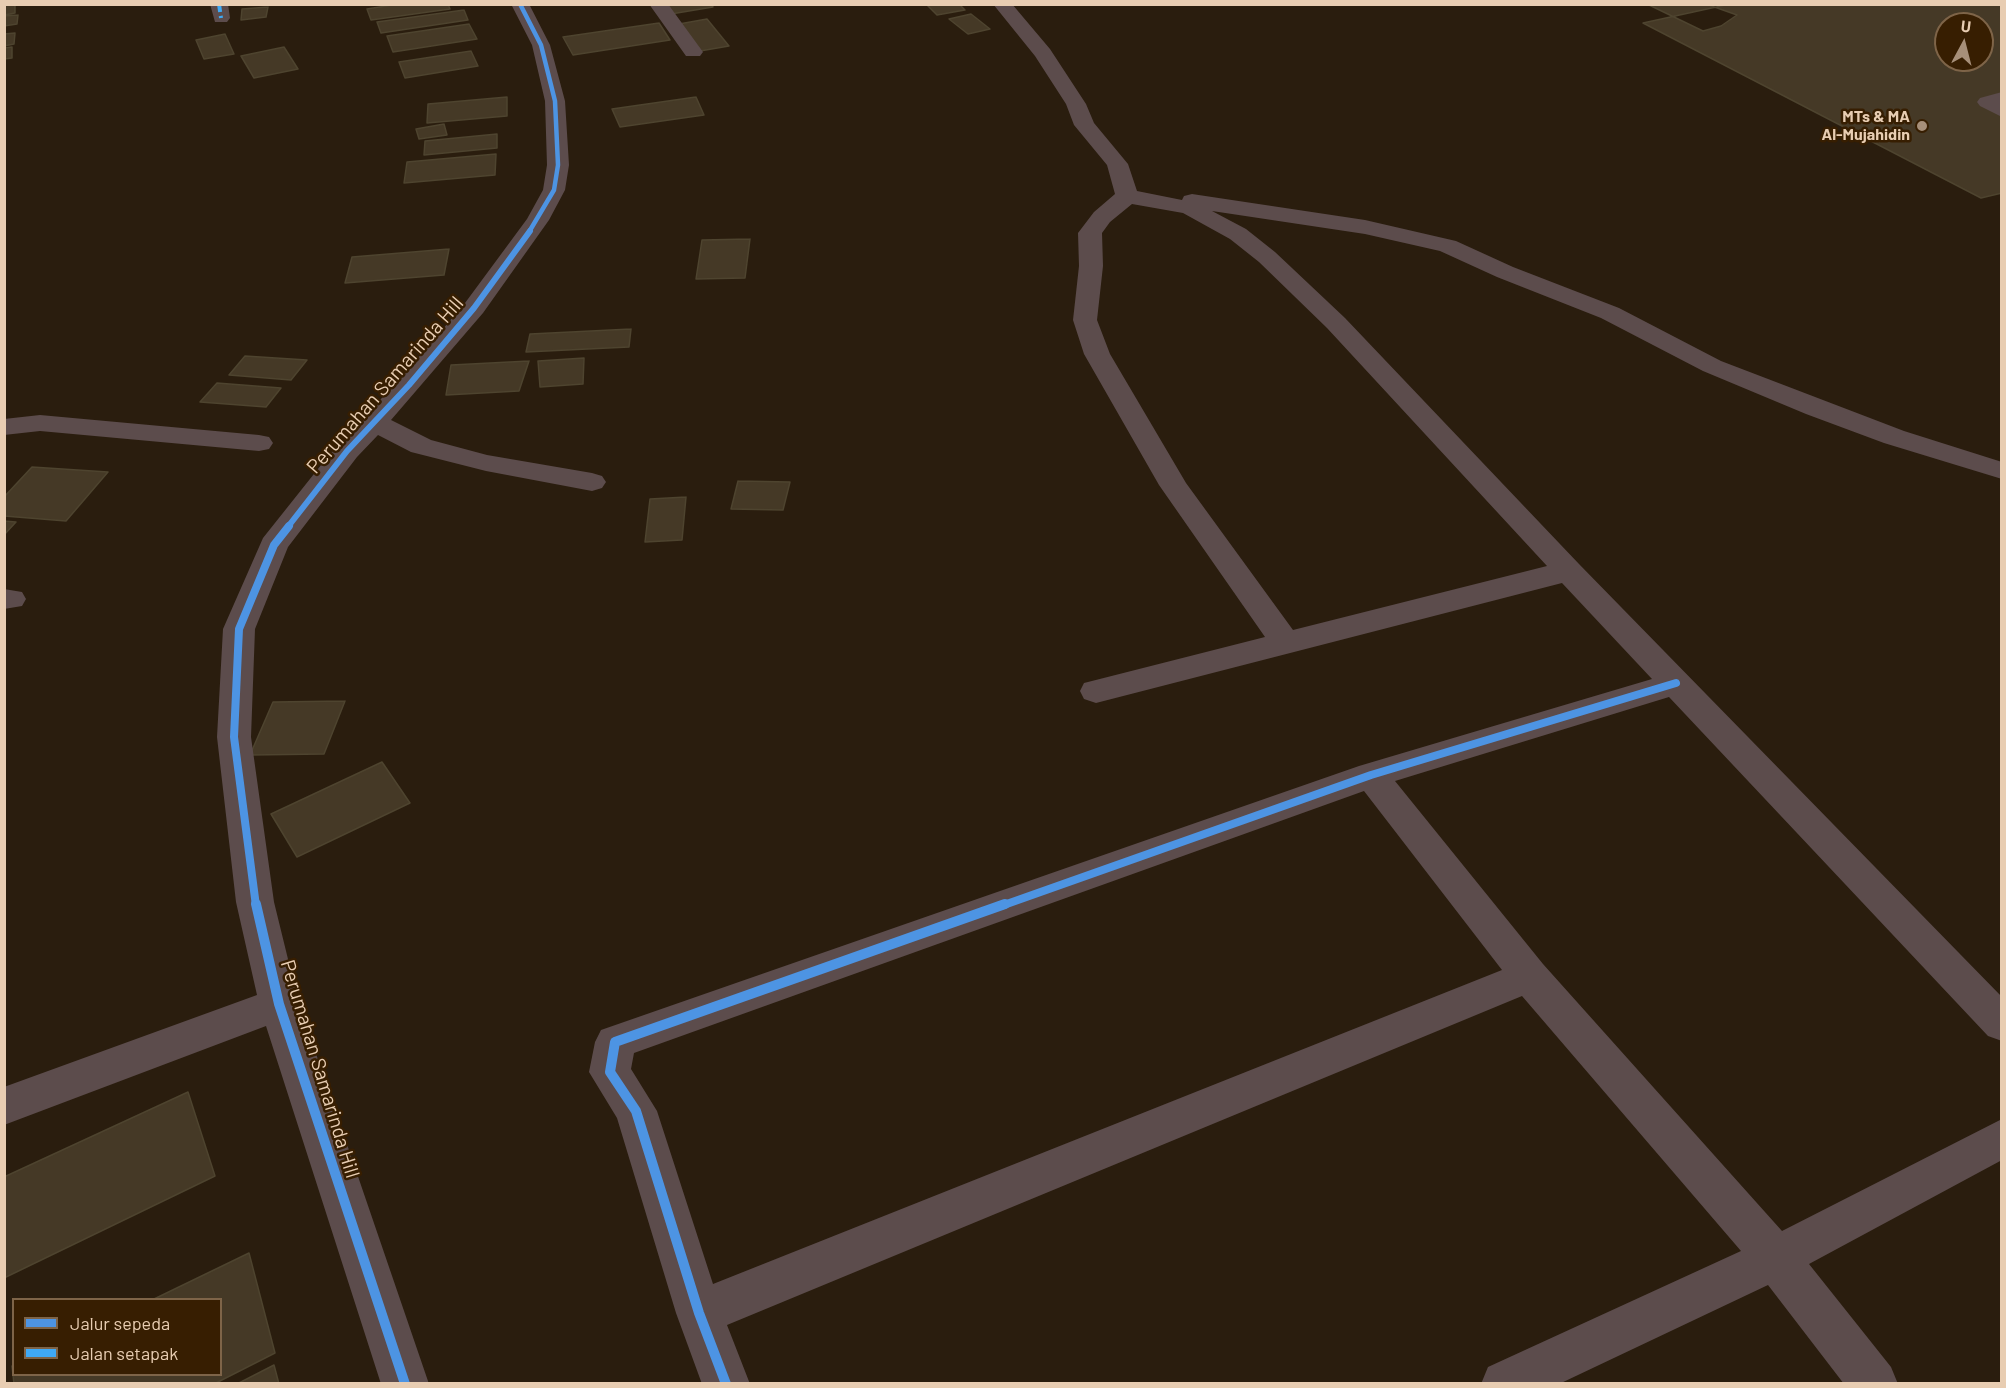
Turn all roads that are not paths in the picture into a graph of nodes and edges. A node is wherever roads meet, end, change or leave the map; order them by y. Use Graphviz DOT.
graph roads {
  1 [pos="520,4"];
  2 [pos="658,4"];
  3 [pos="1002,4"];
  4 [pos="693,52"];
  5 [pos="2001,98"];
  6 [pos="2001,111"];
  7 [pos="1127,196"];
  8 [pos="374,422"];
  9 [pos="4,427"];
  10 [pos="259,443"];
  11 [pos="2001,471"];
  12 [pos="592,482"];
  13 [pos="1568,571"];
  14 [pos="1286,643"];
  15 [pos="1676,683"];
  16 [pos="1096,691"];
  17 [pos="1371,775"];
  18 [pos="1529,976"];
  19 [pos="279,1004"];
  20 [pos="2001,1024"];
  21 [pos="4,1106"];
  22 [pos="2001,1138"];
  23 [pos="1776,1258"];
  24 [pos="699,1313"];
  25 [pos="405,1383"];
  26 [pos="726,1383"];
  27 [pos="1505,1383"];
  28 [pos="1874,1383"];
  1 -- 8 [label="street, Perumahan Samarinda Hill"];
  2 -- 4 [label="street"];
  3 -- 7 [label="street"];
  5 -- 6 [label="street"];
  7 -- 11 [label="street"];
  7 -- 13 [label="street"];
  7 -- 14 [label="street"];
  8 -- 12 [label="street"];
  8 -- 19 [label="street, Perumahan Samarinda Hill"];
  9 -- 10 [label="street"];
  13 -- 14 [label="street"];
  13 -- 15 [label="street"];
  14 -- 16 [label="street"];
  15 -- 17 [label="street"];
  15 -- 20 [label="street"];
  17 -- 18 [label="street"];
  17 -- 24 [label="street"];
  18 -- 23 [label="street"];
  18 -- 24 [label="street"];
  19 -- 21 [label="street"];
  19 -- 25 [label="street, Perumahan Samarinda Hill"];
  22 -- 23 [label="street"];
  23 -- 27 [label="street"];
  23 -- 28 [label="street"];
  24 -- 26 [label="street"];
}
